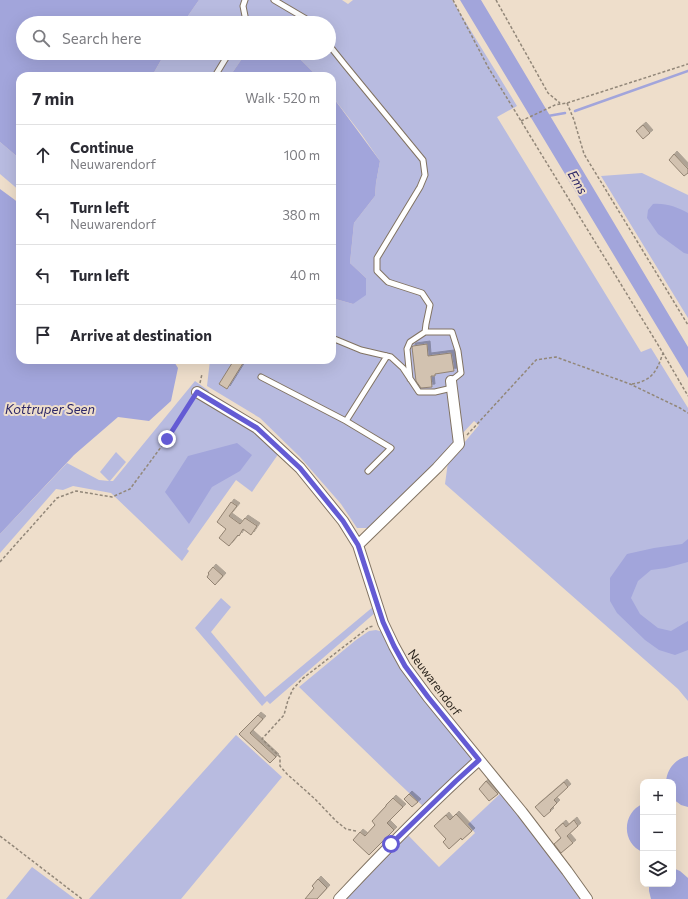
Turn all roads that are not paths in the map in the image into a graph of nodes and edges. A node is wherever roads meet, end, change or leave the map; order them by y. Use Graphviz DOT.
graph roads {
  1 [pos="245,0"];
  2 [pos="274,0"];
  3 [pos="245,16"];
  4 [pos="301,16"];
  5 [pos="336,54"];
  6 [pos="225,60"];
  7 [pos="217,72"];
  8 [pos="425,332"];
  9 [pos="336,340"];
  10 [pos="387,356"];
  11 [pos="261,377"];
  12 [pos="410,379"];
  13 [pos="452,384"];
  14 [pos="197,392"];
  15 [pos="346,422"];
  16 [pos="368,471"];
  17 [pos="358,545"];
  18 [pos="479,760"];
  19 [pos="339,899"];
  20 [pos="587,899"];
  1 -- 3 [label="lane"];
  2 -- 4 [label="lane"];
  5 -- 8 [label="lane"];
  6 -- 7 [label="lane"];
  8 -- 12 [label="lane"];
  8 -- 13 [label="lane"];
  9 -- 10 [label="lane"];
  10 -- 12 [label="lane"];
  10 -- 15 [label="lane"];
  11 -- 15 [label="lane"];
  12 -- 13 [label="lane"];
  13 -- 17 [label="street"];
  14 -- 17 [label="street, Neuwarendorf"];
  15 -- 16 [label="lane"];
  17 -- 18 [label="street, Neuwarendorf"];
  18 -- 19 [label="street"];
  18 -- 20 [label="street, Neuwarendorf"];
}
